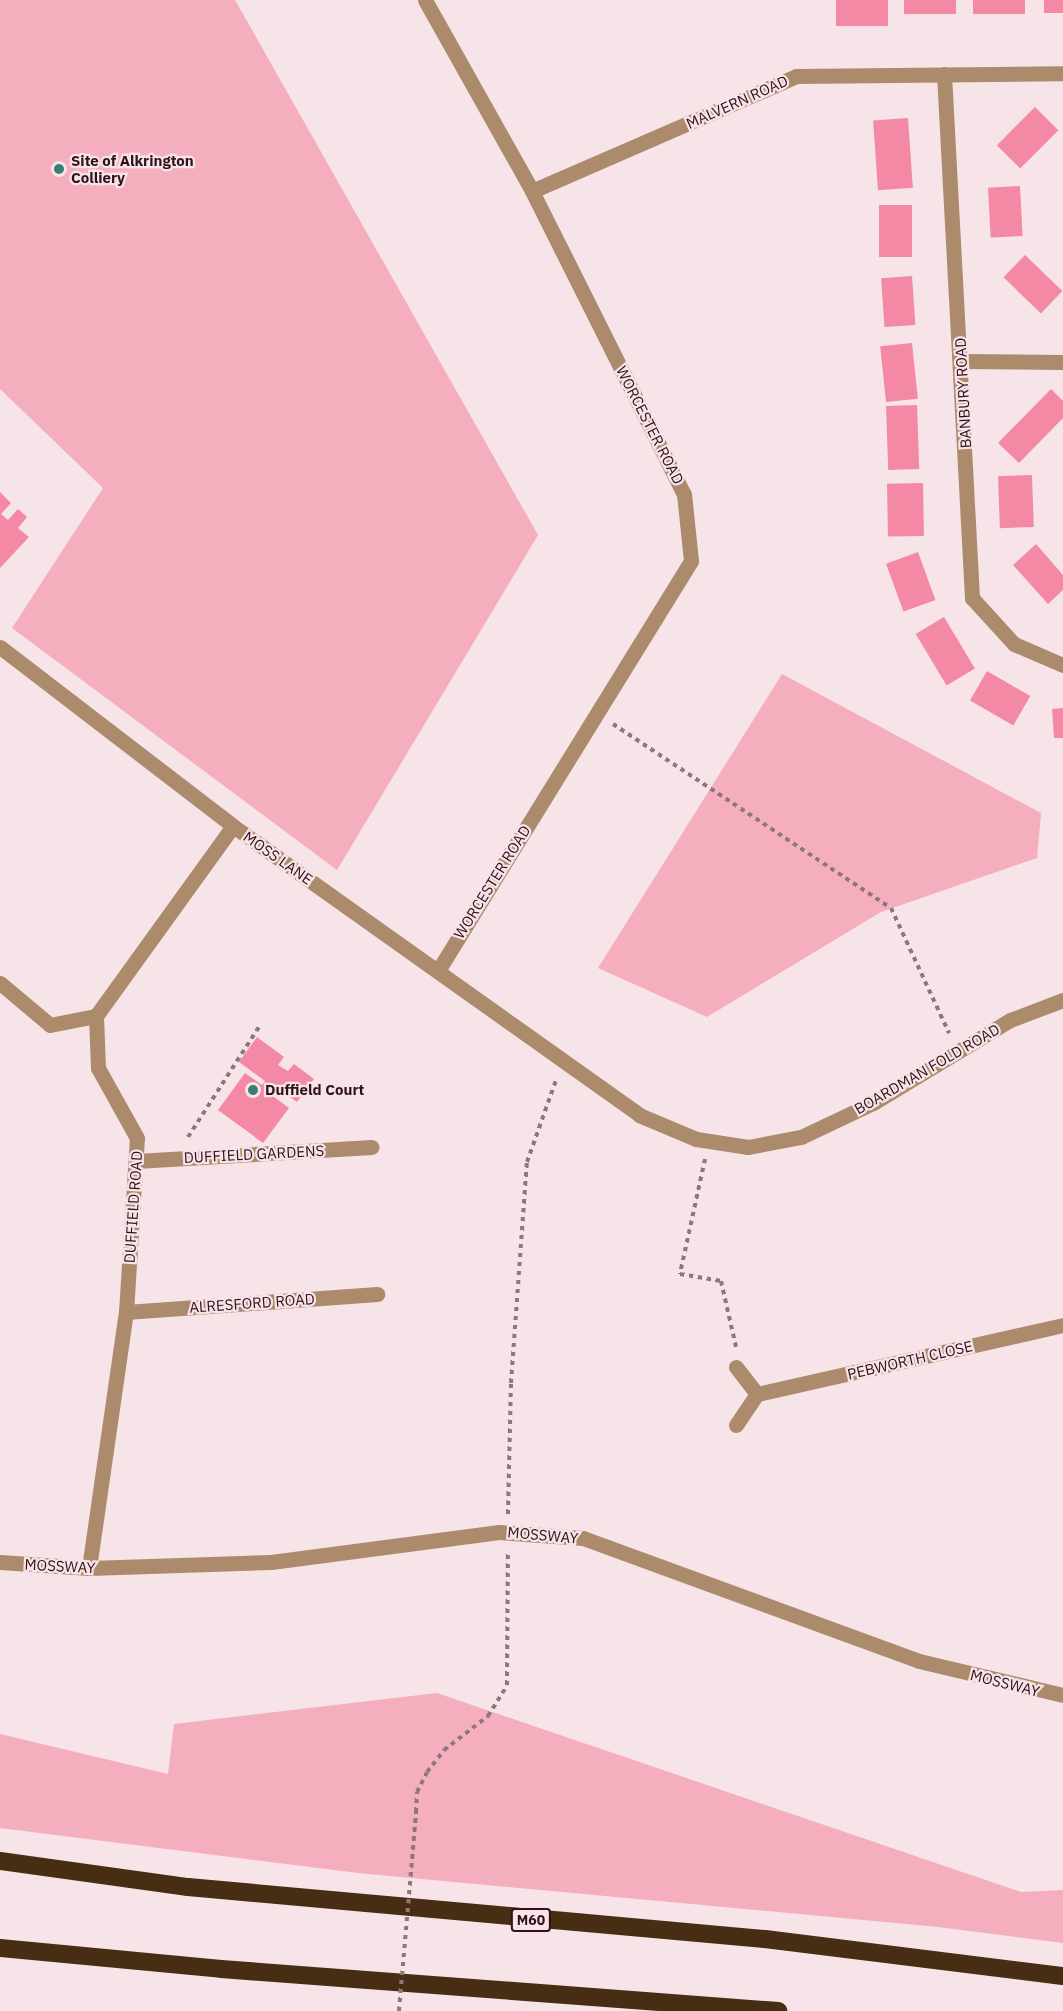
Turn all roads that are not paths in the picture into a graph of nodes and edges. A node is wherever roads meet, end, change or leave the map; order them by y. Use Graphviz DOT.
graph roads {
  1 [pos="425,0"];
  2 [pos="1063,73"];
  3 [pos="944,74"];
  4 [pos="532,191"];
  5 [pos="961,361"];
  6 [pos="1063,362"];
  7 [pos="0,647"];
  8 [pos="1063,665"];
  9 [pos="233,826"];
  10 [pos="438,970"];
  11 [pos="0,983"];
  12 [pos="1063,1000"];
  13 [pos="96,1016"];
  14 [pos="563,1060"];
  15 [pos="372,1147"];
  16 [pos="136,1161"];
  17 [pos="377,1294"];
  18 [pos="126,1312"];
  19 [pos="1063,1325"];
  20 [pos="736,1367"];
  21 [pos="757,1394"];
  22 [pos="736,1425"];
  23 [pos="0,1562"];
  24 [pos="89,1568"];
  25 [pos="1063,1695"];
  26 [pos="0,1861"];
  27 [pos="0,1948"];
  28 [pos="1063,1976"];
  29 [pos="778,2011"];
  1 -- 4 [label="street, WORCESTER ROAD"];
  2 -- 3 [label="street, MALVERN ROAD"];
  3 -- 4 [label="street, MALVERN ROAD"];
  3 -- 5 [label="street, BANBURY ROAD"];
  4 -- 10 [label="street, WORCESTER ROAD"];
  5 -- 6 [label="street"];
  5 -- 8 [label="street, BANBURY ROAD"];
  7 -- 9 [label="street, MOSS LANE"];
  9 -- 10 [label="street, MOSS LANE"];
  9 -- 13 [label="street"];
  10 -- 14 [label="street, MOSS LANE"];
  11 -- 13 [label="street"];
  12 -- 14 [label="street, BOARDMAN FOLD ROAD"];
  13 -- 16 [label="street, DUFFIELD ROAD"];
  15 -- 16 [label="street, DUFFIELD GARDENS"];
  16 -- 18 [label="street, DUFFIELD ROAD"];
  17 -- 18 [label="street, ALRESFORD ROAD"];
  18 -- 24 [label="street, DUFFIELD ROAD"];
  19 -- 21 [label="street, PEBWORTH CLOSE"];
  20 -- 21 [label="street"];
  21 -- 22 [label="street"];
  23 -- 24 [label="street, MOSSWAY"];
  24 -- 25 [label="street, MOSSWAY"];
  26 -- 28 [label="highway, M60"];
  27 -- 29 [label="highway"];
}
